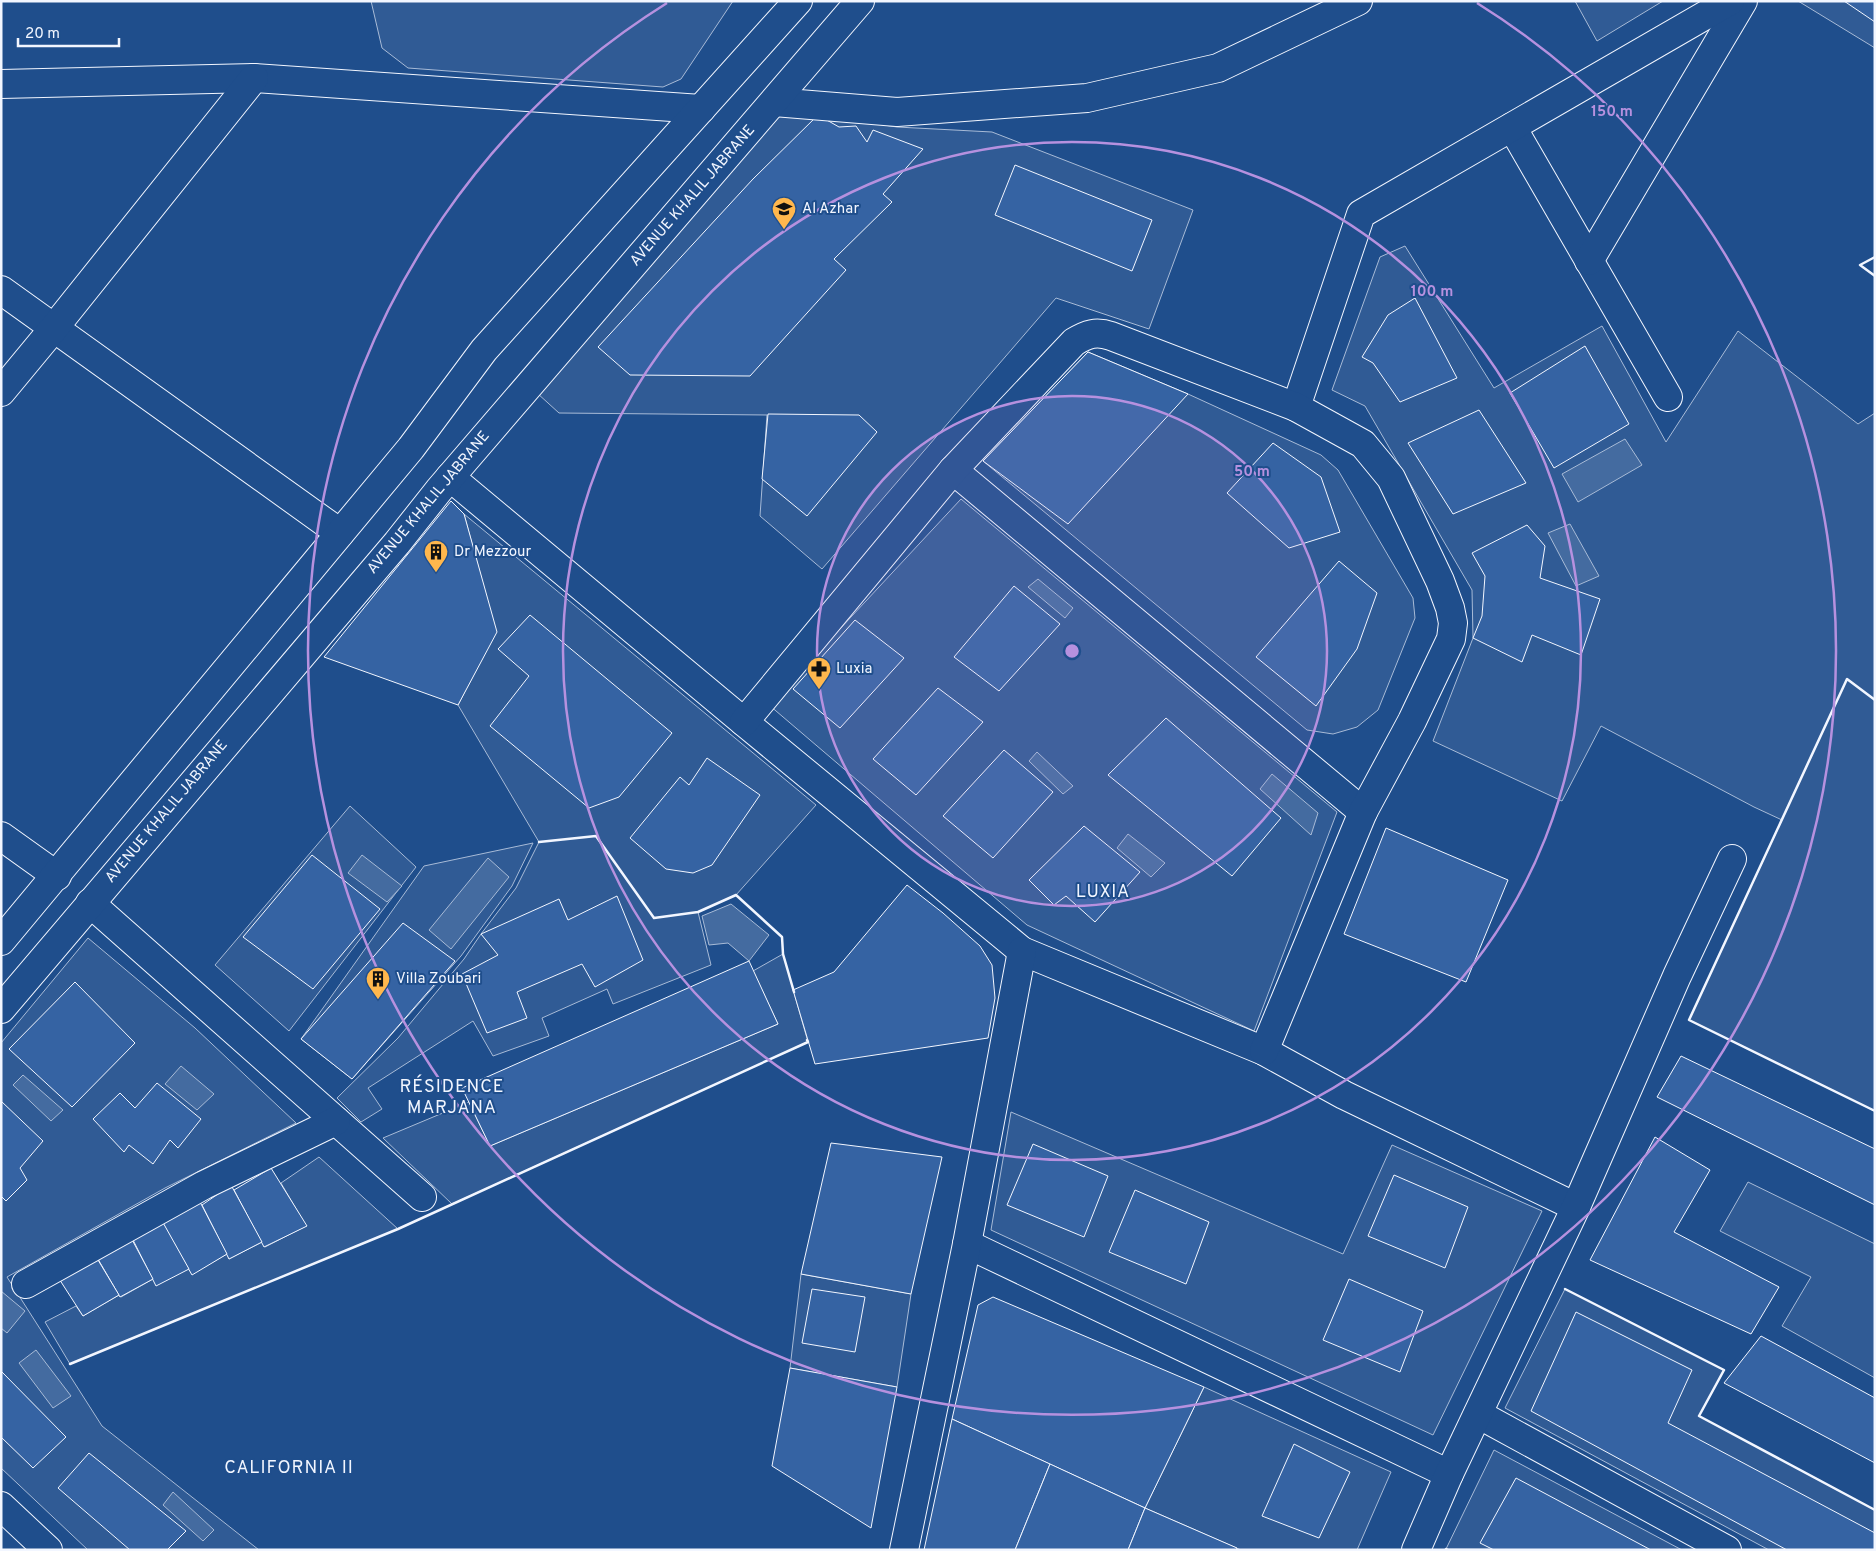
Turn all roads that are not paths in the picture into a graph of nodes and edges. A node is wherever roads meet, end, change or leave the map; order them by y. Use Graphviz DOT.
graph roads {
  1 [pos="798,1"];
  2 [pos="860,1"];
  3 [pos="1358,1"];
  4 [pos="1730,1"];
  5 [pos="1742,1"];
  6 [pos="254,78"];
  7 [pos="1,84"];
  8 [pos="774,102"];
  9 [pos="701,109"];
  10 [pos="1512,127"];
  11 [pos="1589,261"];
  12 [pos="1,290"];
  13 [pos="54,328"];
  14 [pos="1,392"];
  15 [pos="1668,397"];
  16 [pos="1296,407"];
  17 [pos="954,470"];
  18 [pos="450,477"];
  19 [pos="340,533"];
  20 [pos="744,722"];
  21 [pos="1363,812"];
  22 [pos="1,836"];
  23 [pos="1732,859"];
  24 [pos="57,876"];
  25 [pos="90,903"];
  26 [pos="1,941"];
  27 [pos="1022,952"];
  28 [pos="1,1008"];
  29 [pos="1264,1051"];
  30 [pos="336,1122"];
  31 [pos="422,1197"];
  32 [pos="1576,1207"];
  33 [pos="967,1244"];
  34 [pos="26,1284"];
  35 [pos="1478,1414"];
  36 [pos="1449,1474"];
  37 [pos="1,1506"];
  38 [pos="48,1550"];
  39 [pos="904,1550"];
  40 [pos="1416,1550"];
  41 [pos="1727,1550"];
  1 -- 9 [label="street"];
  2 -- 8 [label="street, AVENUE KHALIL JABRANE"];
  3 -- 8 [label="street"];
  4 -- 10 [label="street"];
  5 -- 11 [label="street"];
  6 -- 7 [label="street"];
  6 -- 9 [label="street"];
  6 -- 13 [label="street"];
  8 -- 18 [label="street, AVENUE KHALIL JABRANE"];
  9 -- 19 [label="street"];
  10 -- 11 [label="street"];
  10 -- 16 [label="street"];
  11 -- 15 [label="street"];
  12 -- 13 [label="street"];
  13 -- 14 [label="street"];
  13 -- 19 [label="street"];
  16 -- 17 [label="street"];
  16 -- 21 [label="street"];
  17 -- 20 [label="street"];
  17 -- 21 [label="street"];
  18 -- 20 [label="street"];
  18 -- 25 [label="street, AVENUE KHALIL JABRANE"];
  19 -- 24 [label="street"];
  20 -- 27 [label="street"];
  21 -- 29 [label="street"];
  22 -- 24 [label="street"];
  23 -- 32 [label="street"];
  24 -- 26 [label="street"];
  25 -- 28 [label="street, AVENUE KHALIL JABRANE"];
  25 -- 30 [label="street"];
  27 -- 29 [label="street"];
  27 -- 33 [label="street"];
  29 -- 32 [label="street"];
  30 -- 31 [label="street"];
  30 -- 34 [label="street"];
  32 -- 35 [label="street"];
  33 -- 36 [label="street"];
  33 -- 39 [label="street"];
  35 -- 36 [label="street"];
  35 -- 41 [label="street"];
  36 -- 40 [label="street"];
  37 -- 38 [label="street"];
}
